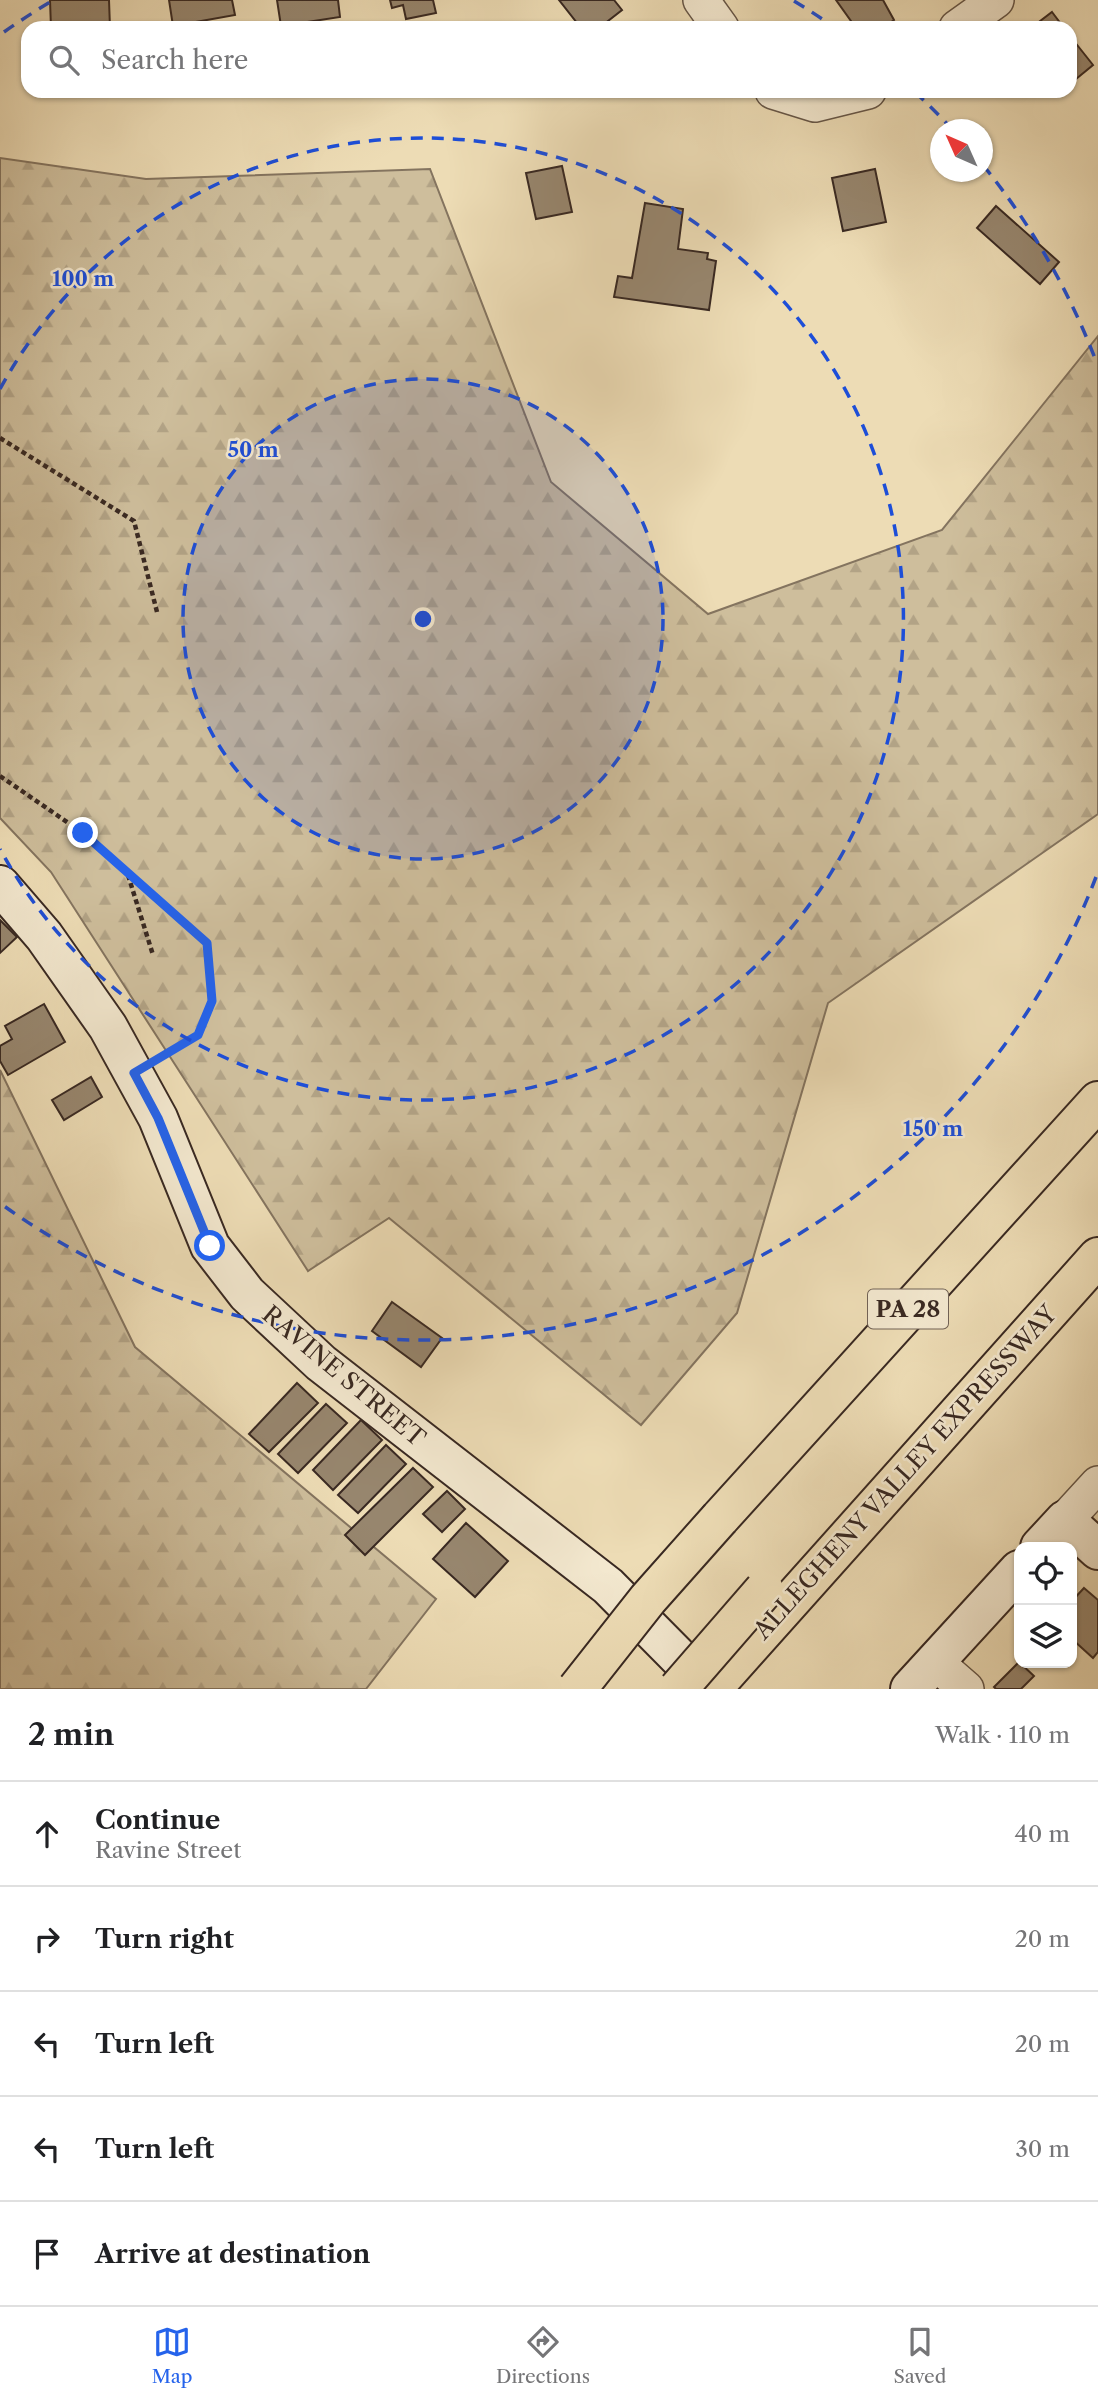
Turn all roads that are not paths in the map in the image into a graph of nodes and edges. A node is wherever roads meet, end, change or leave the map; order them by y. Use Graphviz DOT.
graph roads {
  1 [pos="701,0"];
  2 [pos="996,0"];
  3 [pos="715,21"];
  4 [pos="967,21"];
  5 [pos="796,98"];
  6 [pos="840,98"];
  7 [pos="0,885"];
  8 [pos="1098,1101"];
  9 [pos="1098,1256"];
  10 [pos="1098,1484"];
  11 [pos="1052,1534"];
  12 [pos="1098,1550"];
  13 [pos="1014,1575"];
  14 [pos="774,1598"];
  15 [pos="922,1675"];
  16 [pos="577,1689"];
  17 [pos="678,1689"];
  18 [pos="711,1689"];
  19 [pos="966,1689"];
  1 -- 3 [label="street"];
  2 -- 4 [label="street"];
  5 -- 6 [label="street"];
  7 -- 18 [label="street, RAVINE STREET"];
  8 -- 16 [label="highway, PA 28, bridge"];
  9 -- 14 [label="highway, ALLEGHENY VALLEY EXPRESSWAY"];
  10 -- 11 [label="street"];
  11 -- 12 [label="street"];
  13 -- 15 [label="street"];
  14 -- 17 [label="highway, bridge"];
  14 -- 18 [label="highway, ALLEGHENY VALLEY EXPRESSWAY"];
  15 -- 19 [label="street"];
}
